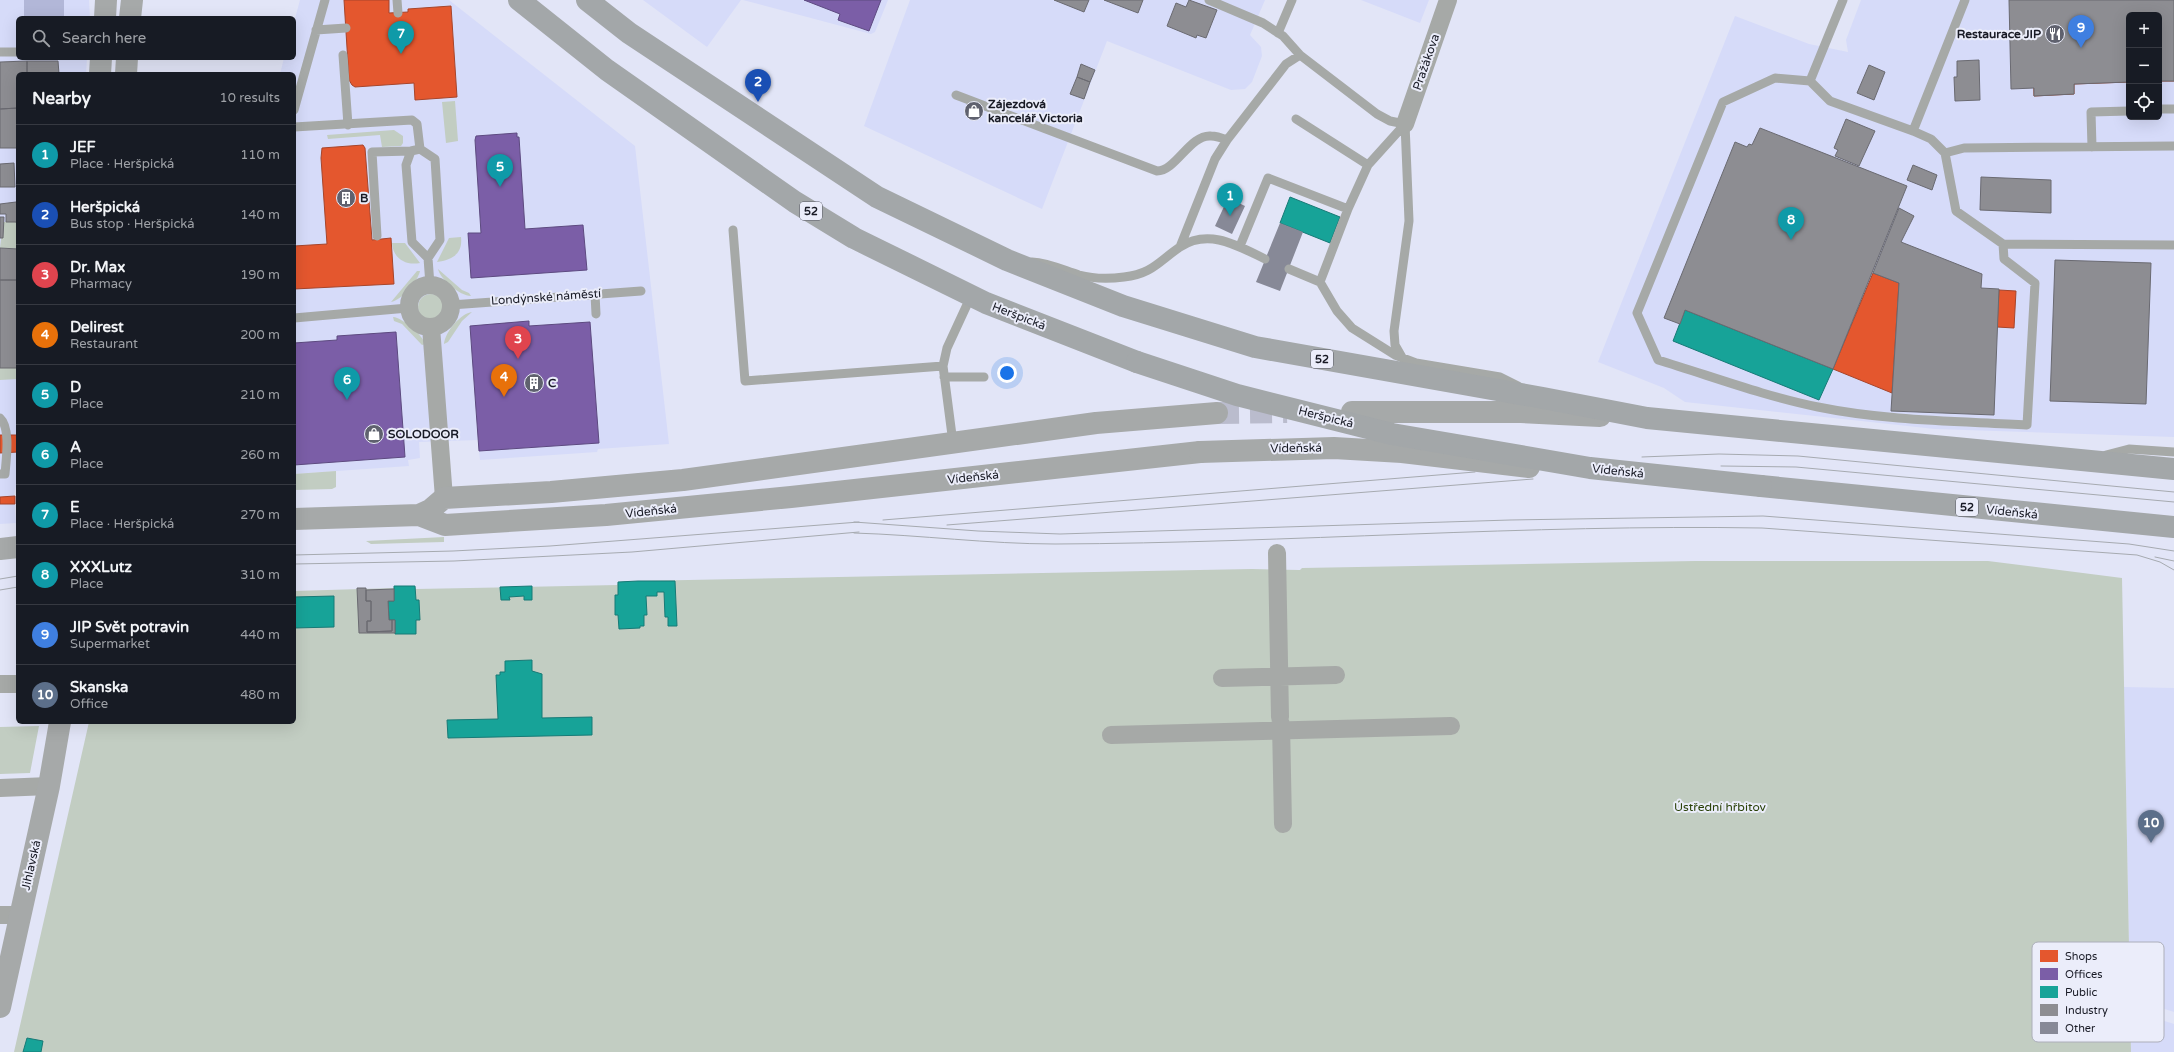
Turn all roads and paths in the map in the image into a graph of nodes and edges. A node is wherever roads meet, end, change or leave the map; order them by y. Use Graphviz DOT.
graph roads {
  1 [pos="106,0"];
  2 [pos="132,0"];
  3 [pos="325,0"];
  4 [pos="397,0"];
  5 [pos="519,0"];
  6 [pos="587,0"];
  7 [pos="1209,0"];
  8 [pos="1292,0"];
  9 [pos="1448,0"];
  10 [pos="1842,0"];
  11 [pos="1965,0"];
  12 [pos="398,13"];
  13 [pos="105,16"];
  14 [pos="130,16"];
  15 [pos="346,28"];
  16 [pos="316,30"];
  17 [pos="1278,33"];
  18 [pos="0,52"];
  19 [pos="16,52"];
  20 [pos="343,55"];
  21 [pos="1300,55"];
  22 [pos="101,60"];
  23 [pos="127,60"];
  24 [pos="100,72"];
  25 [pos="126,72"];
  26 [pos="1810,81"];
  27 [pos="956,95"];
  28 [pos="296,103"];
  29 [pos="2174,108"];
  30 [pos="2162,109"];
  31 [pos="2126,110"];
  32 [pos="1296,119"];
  33 [pos="1405,124"];
  34 [pos="348,125"];
  35 [pos="296,128"];
  36 [pos="1913,131"];
  37 [pos="1227,140"];
  38 [pos="2174,146"];
  39 [pos="2092,148"];
  40 [pos="416,150"];
  41 [pos="1945,153"];
  42 [pos="1368,165"];
  43 [pos="1348,209"];
  44 [pos="733,230"];
  45 [pos="377,236"];
  46 [pos="2003,244"];
  47 [pos="2174,245"];
  48 [pos="1240,246"];
  49 [pos="1180,247"];
  50 [pos="428,258"];
  51 [pos="1265,259"];
  52 [pos="1007,260"];
  53 [pos="1289,269"];
  54 [pos="1320,282"];
  55 [pos="430,285"];
  56 [pos="641,291"];
  57 [pos="595,294"];
  58 [pos="971,296"];
  59 [pos="451,304"];
  60 [pos="408,308"];
  61 [pos="596,314"];
  62 [pos="296,318"];
  63 [pos="431,328"];
  64 [pos="1403,359"];
  65 [pos="943,366"];
  66 [pos="984,377"];
  67 [pos="944,378"];
  68 [pos="1543,398"];
  69 [pos="1217,412"];
  70 [pos="1352,412"];
  71 [pos="0,418"];
  72 [pos="1647,418"];
  73 [pos="953,444"];
  74 [pos="2174,452"];
  75 [pos="2086,461"];
  76 [pos="1590,468"];
  77 [pos="2174,470"];
  78 [pos="0,474"];
  79 [pos="444,498"];
  80 [pos="419,515"];
  81 [pos="296,519"];
  82 [pos="2174,527"];
  83 [pos="16,547"];
  84 [pos="0,548"];
  85 [pos="1277,553"];
  86 [pos="1336,675"];
  87 [pos="1280,676"];
  88 [pos="1222,678"];
  89 [pos="0,684"];
  90 [pos="16,684"];
  91 [pos="60,724"];
  92 [pos="1281,724"];
  93 [pos="1450,726"];
  94 [pos="1111,736"];
  95 [pos="49,786"];
  96 [pos="0,788"];
  97 [pos="1283,824"];
  98 [pos="10,915"];
  99 [pos="0,1007"];
  1 -- 13 [label="main road"];
  2 -- 14 [label="main road"];
  3 -- 16 [label="lane"];
  4 -- 12 [label="lane"];
  5 -- 58 [label="highway, Heršpická / 52"];
  6 -- 52 [label="highway, 52"];
  7 -- 17 [label="lane"];
  8 -- 17 [label="lane"];
  9 -- 33 [label="street, Pražákova"];
  10 -- 26 [label="lane"];
  11 -- 36 [label="lane"];
  15 -- 16 [label="lane"];
  16 -- 28 [label="lane"];
  17 -- 21 [label="lane"];
  18 -- 19 [label="lane"];
  20 -- 34 [label="lane"];
  21 -- 33 [label="lane"];
  21 -- 37 [label="lane"];
  22 -- 24 [label="main road"];
  23 -- 25 [label="main road"];
  26 -- 36 [label="lane"];
  26 -- 46 [label="lane"];
  27 -- 37 [label="lane"];
  29 -- 30 [label="lane"];
  31 -- 39 [label="lane"];
  32 -- 42 [label="lane"];
  33 -- 42 [label="lane"];
  33 -- 64 [label="lane"];
  34 -- 35 [label="lane"];
  34 -- 40 [label="lane"];
  36 -- 41 [label="lane"];
  37 -- 49 [label="lane"];
  38 -- 39 [label="lane"];
  39 -- 41 [label="lane"];
  40 -- 45 [label="lane"];
  40 -- 50 [label="lane"];
  40 -- 50 [label="lane"];
  41 -- 46 [label="lane"];
  42 -- 43 [label="lane"];
  43 -- 48 [label="lane"];
  43 -- 54 [label="lane"];
  44 -- 65 [label="lane"];
  46 -- 47 [label="lane"];
  48 -- 49 [label="lane"];
  48 -- 51 [label="lane"];
  49 -- 52 [label="lane"];
  50 -- 55 [label="lane"];
  52 -- 68 [label="highway, 52"];
  53 -- 54 [label="lane"];
  54 -- 64 [label="lane"];
  55 -- 59 [label="street"];
  55 -- 60 [label="street"];
  56 -- 57 [label="lane, Londýnské náměstí"];
  57 -- 59 [label="lane, Londýnské náměstí"];
  57 -- 61 [label="lane"];
  58 -- 65 [label="lane"];
  58 -- 76 [label="highway, Heršpická / 52, bridge"];
  59 -- 63 [label="street"];
  60 -- 62 [label="lane"];
  60 -- 63 [label="street"];
  63 -- 79 [label="street"];
  64 -- 68 [label="lane"];
  65 -- 67 [label="lane"];
  66 -- 67 [label="lane"];
  67 -- 73 [label="lane"];
  68 -- 72 [label="highway, 52"];
  69 -- 73 [label="main road"];
  70 -- 72 [label="main road"];
  71 -- 78 [label="lane"];
  72 -- 75 [label="highway, 52"];
  73 -- 79 [label="main road"];
  74 -- 75 [label="lane"];
  75 -- 77 [label="highway, 52"];
  76 -- 80 [label="main road, Vídeňská, bridge"];
  76 -- 82 [label="highway, Vídeňská / 52, bridge"];
  79 -- 80 [label="main road, Vídeňská"];
  80 -- 81 [label="main road, Vídeňská"];
  83 -- 84 [label="main road"];
  85 -- 87 [label="street"];
  86 -- 87 [label="street"];
  87 -- 88 [label="street"];
  87 -- 92 [label="street"];
  89 -- 90 [label="street"];
  91 -- 95 [label="main road, Jihlavská"];
  92 -- 93 [label="street"];
  92 -- 94 [label="street"];
  92 -- 97 [label="street"];
  95 -- 96 [label="street"];
  95 -- 98 [label="main road, Jihlavská"];
  98 -- 99 [label="main road, Jihlavská"];
}
